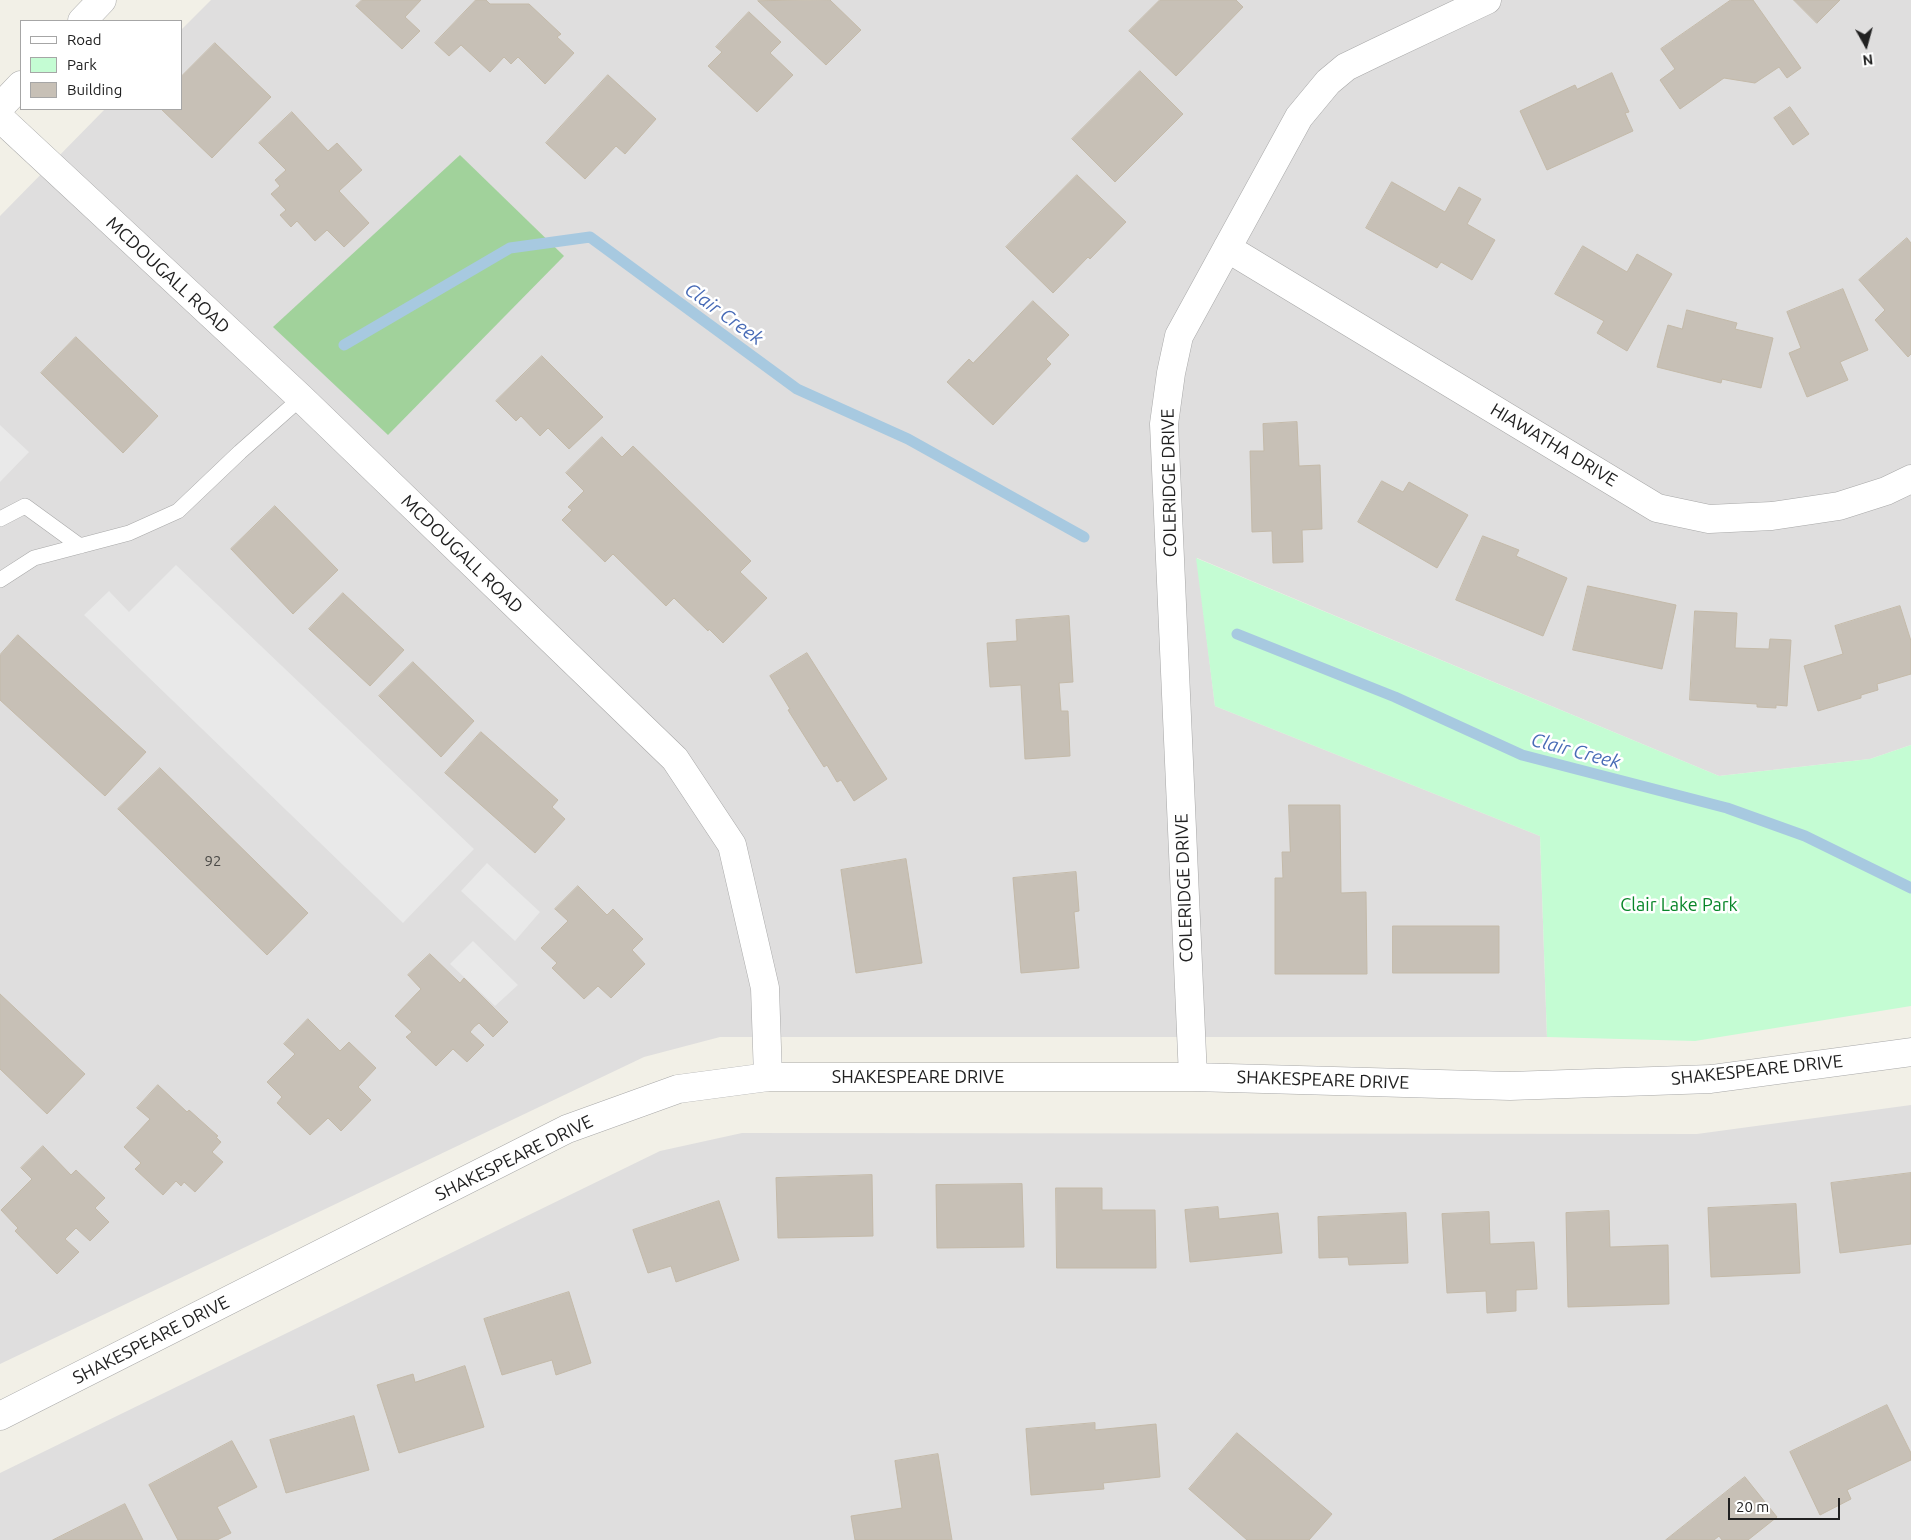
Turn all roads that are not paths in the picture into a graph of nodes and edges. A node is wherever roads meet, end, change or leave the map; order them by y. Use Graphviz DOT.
graph roads {
  1 [pos="102,0"];
  2 [pos="1488,0"];
  3 [pos="83,20"];
  4 [pos="20,86"];
  5 [pos="0,107"];
  6 [pos="0,118"];
  7 [pos="1227,248"];
  8 [pos="301,398"];
  9 [pos="1911,479"];
  10 [pos="0,519"];
  11 [pos="80,546"];
  12 [pos="0,580"];
  13 [pos="1911,1052"];
  14 [pos="768,1077"];
  15 [pos="1193,1077"];
  16 [pos="0,1416"];
  1 -- 3 [label="street"];
  2 -- 7 [label="street, COLERIDGE DRIVE"];
  4 -- 5 [label="street"];
  6 -- 8 [label="street, MCDOUGALL ROAD"];
  7 -- 9 [label="street, HIAWATHA DRIVE"];
  7 -- 15 [label="street, COLERIDGE DRIVE"];
  8 -- 11 [label="lane"];
  8 -- 14 [label="street, MCDOUGALL ROAD"];
  10 -- 11 [label="lane"];
  11 -- 12 [label="lane"];
  13 -- 15 [label="street, SHAKESPEARE DRIVE"];
  14 -- 15 [label="street, SHAKESPEARE DRIVE"];
  14 -- 16 [label="street, SHAKESPEARE DRIVE"];
}
